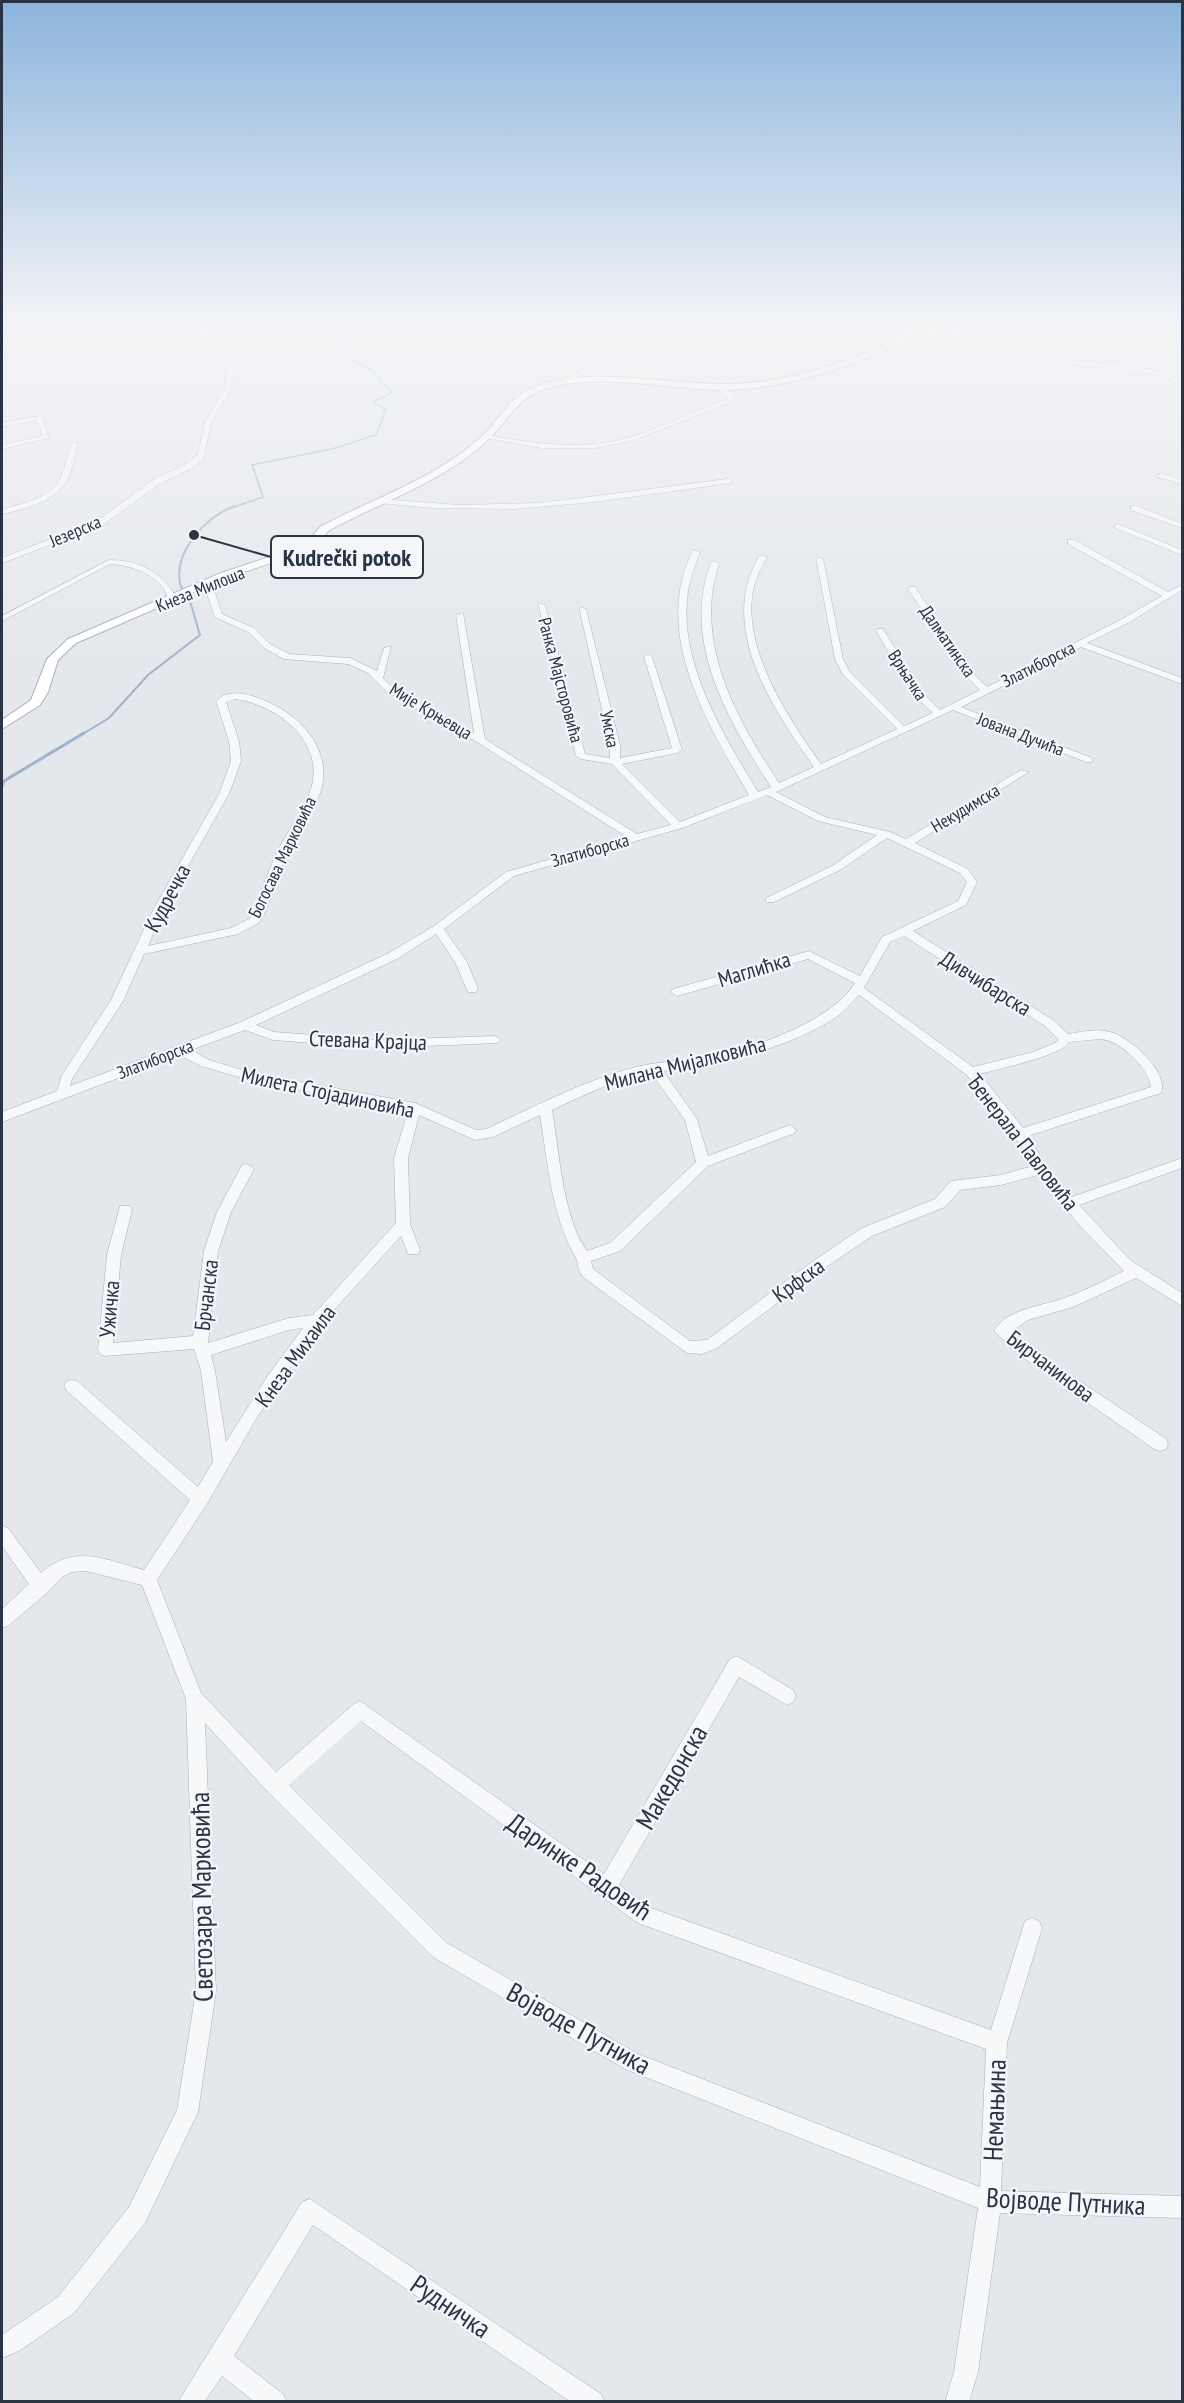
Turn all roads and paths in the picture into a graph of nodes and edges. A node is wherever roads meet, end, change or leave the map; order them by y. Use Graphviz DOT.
graph roads {
  1 [pos="40,439"];
  2 [pos="204,439"];
  3 [pos="483,439"];
  4 [pos="499,439"];
  5 [pos="631,439"];
  6 [pos="75,445"];
  7 [pos="2,447"];
  8 [pos="1161,475"];
  9 [pos="728,481"];
  10 [pos="1182,482"];
  11 [pos="379,501"];
  12 [pos="2,505"];
  13 [pos="13,508"];
  14 [pos="1134,508"];
  15 [pos="2,512"];
  16 [pos="1118,526"];
  17 [pos="1182,526"];
  18 [pos="1071,542"];
  19 [pos="696,552"];
  20 [pos="1182,553"];
  21 [pos="763,556"];
  22 [pos="819,560"];
  23 [pos="2,561"];
  24 [pos="715,563"];
  25 [pos="1182,587"];
  26 [pos="912,589"];
  27 [pos="186,593"];
  28 [pos="1167,595"];
  29 [pos="541,605"];
  30 [pos="582,609"];
  31 [pos="459,615"];
  32 [pos="2,620"];
  33 [pos="880,631"];
  34 [pos="1079,643"];
  35 [pos="388,648"];
  36 [pos="648,657"];
  37 [pos="379,678"];
  38 [pos="1182,681"];
  39 [pos="986,691"];
  40 [pos="228,696"];
  41 [pos="953,707"];
  42 [pos="939,714"];
  43 [pos="2,724"];
  44 [pos="902,729"];
  45 [pos="480,740"];
  46 [pos="1089,760"];
  47 [pos="615,762"];
  48 [pos="819,768"];
  49 [pos="1024,772"];
  50 [pos="773,790"];
  51 [pos="755,796"];
  52 [pos="678,826"];
  53 [pos="886,834"];
  54 [pos="634,837"];
  55 [pos="907,843"];
  56 [pos="770,900"];
  57 [pos="438,928"];
  58 [pos="904,931"];
  59 [pos="140,951"];
  60 [pos="860,985"];
  61 [pos="472,989"];
  62 [pos="678,992"];
  63 [pos="244,1024"];
  64 [pos="494,1040"];
  65 [pos="1065,1040"];
  66 [pos="180,1050"];
  67 [pos="655,1069"];
  68 [pos="971,1072"];
  69 [pos="62,1095"];
  70 [pos="545,1107"];
  71 [pos="415,1108"];
  72 [pos="2,1117"];
  73 [pos="790,1130"];
  74 [pos="1020,1134"];
  75 [pos="475,1135"];
  76 [pos="703,1163"];
  77 [pos="1182,1163"];
  78 [pos="248,1169"];
  79 [pos="1041,1169"];
  80 [pos="1069,1203"];
  81 [pos="125,1210"];
  82 [pos="403,1224"];
  83 [pos="413,1250"];
  84 [pos="584,1258"];
  85 [pos="1137,1271"];
  86 [pos="1182,1300"];
  87 [pos="317,1320"];
  88 [pos="202,1346"];
  89 [pos="72,1386"];
  90 [pos="1160,1444"];
  91 [pos="220,1463"];
  92 [pos="201,1499"];
  93 [pos="2,1533"];
  94 [pos="148,1579"];
  95 [pos="41,1587"];
  96 [pos="2,1620"];
  97 [pos="787,1696"];
  98 [pos="195,1699"];
  99 [pos="275,1785"];
  100 [pos="606,1889"];
  101 [pos="1032,1928"];
  102 [pos="997,2043"];
  103 [pos="990,2202"];
  104 [pos="1182,2207"];
  105 [pos="2,2346"];
  106 [pos="219,2359"];
  107 [pos="190,2402"];
  108 [pos="275,2402"];
  109 [pos="593,2402"];
  110 [pos="957,2402"];
  1 -- 7 [label="street"];
  2 -- 23 [label="street, Језерска"];
  3 -- 11 [label="street, Кнеза Милоша"];
  4 -- 5 [label="street"];
  6 -- 13 [label="street"];
  8 -- 10 [label="street"];
  9 -- 11 [label="street"];
  11 -- 27 [label="street, Кнеза Милоша"];
  12 -- 13 [label="street"];
  13 -- 15 [label="street"];
  14 -- 17 [label="street"];
  16 -- 20 [label="street"];
  18 -- 28 [label="street"];
  19 -- 51 [label="street"];
  21 -- 48 [label="street"];
  22 -- 44 [label="street"];
  24 -- 50 [label="street"];
  25 -- 28 [label="street, Златиборска"];
  26 -- 39 [label="street, Далматинска"];
  27 -- 32 [label="street, Мије Крњевца"];
  27 -- 37 [label="street, Мије Крњевца"];
  27 -- 43 [label="street, Кнеза Милоша"];
  28 -- 34 [label="street, Златиборска"];
  29 -- 47 [label="street, Ранка Мајсторовића"];
  30 -- 47 [label="street, Умска"];
  31 -- 45 [label="street"];
  33 -- 42 [label="street, Врњачка"];
  34 -- 38 [label="street"];
  34 -- 39 [label="street, Златиборска"];
  35 -- 37 [label="street"];
  36 -- 47 [label="street"];
  37 -- 45 [label="street, Мије Крњевца"];
  39 -- 41 [label="street, Златиборска"];
  40 -- 59 [label="street, Кудречка"];
  40 -- 59 [label="street, Богосава Марковића"];
  41 -- 42 [label="street, Златиборска"];
  41 -- 46 [label="street, Јована Дучића"];
  42 -- 44 [label="street, Златиборска"];
  44 -- 48 [label="street, Златиборска"];
  45 -- 54 [label="street, Мије Крњевца"];
  47 -- 52 [label="street, Умска"];
  48 -- 50 [label="street, Златиборска"];
  49 -- 55 [label="street, Некудимска"];
  50 -- 51 [label="street, Златиборска"];
  50 -- 53 [label="street, Милана Мијалковића"];
  51 -- 52 [label="street, Златиборска"];
  52 -- 54 [label="street, Златиборска"];
  53 -- 55 [label="street, Милана Мијалковића"];
  53 -- 56 [label="street"];
  54 -- 57 [label="street, Златиборска"];
  55 -- 58 [label="street, Милана Мијалковића"];
  57 -- 61 [label="street"];
  57 -- 63 [label="street, Златиборска"];
  58 -- 60 [label="street, Милана Мијалковића"];
  58 -- 65 [label="street, Дивчибарска"];
  59 -- 69 [label="street, Кудречка"];
  60 -- 62 [label="street, Маглићка"];
  60 -- 67 [label="street, Милана Мијалковића"];
  60 -- 68 [label="street, Ђенерала Павловића"];
  63 -- 64 [label="street, Стевана Крајца"];
  63 -- 66 [label="street, Златиборска"];
  65 -- 68 [label="street"];
  65 -- 74 [label="street"];
  66 -- 69 [label="street, Златиборска"];
  66 -- 71 [label="street, Милета Стојадиновића"];
  67 -- 70 [label="street, Милана Мијалковића"];
  67 -- 76 [label="street"];
  68 -- 74 [label="street, Ђенерала Павловића"];
  69 -- 72 [label="street, Златиборска"];
  70 -- 75 [label="street, Милана Мијалковића"];
  70 -- 84 [label="street, Крфска"];
  71 -- 75 [label="street, Милета Стојадиновића"];
  71 -- 82 [label="street"];
  73 -- 76 [label="street"];
  74 -- 79 [label="street, Ђенерала Павловића"];
  76 -- 84 [label="street"];
  77 -- 80 [label="street"];
  78 -- 88 [label="street, Брчанска"];
  79 -- 80 [label="street, Ђенерала Павловића"];
  79 -- 84 [label="street, Крфска"];
  80 -- 85 [label="street, Ђенерала Павловића"];
  81 -- 88 [label="street, Ужичка"];
  82 -- 83 [label="street"];
  82 -- 87 [label="street, Кнеза Михаила"];
  85 -- 86 [label="street, Ђенерала Павловића"];
  85 -- 90 [label="street, Бирчанинова"];
  87 -- 88 [label="street"];
  87 -- 91 [label="street, Кнеза Михаила"];
  88 -- 91 [label="street, Брчанска"];
  89 -- 92 [label="street"];
  91 -- 92 [label="street, Кнеза Михаила"];
  92 -- 94 [label="street, Кнеза Михаила"];
  93 -- 95 [label="street"];
  94 -- 95 [label="street"];
  94 -- 98 [label="street, Војводе Путника"];
  95 -- 96 [label="street"];
  97 -- 100 [label="street, Македонска"];
  98 -- 99 [label="street, Војводе Путника"];
  98 -- 105 [label="street, Светозара Марковића"];
  99 -- 100 [label="street, Даринке Радовић"];
  99 -- 103 [label="street, Војводе Путника"];
  100 -- 102 [label="street, Даринке Радовић"];
  101 -- 102 [label="street, Немањина"];
  102 -- 103 [label="street, Немањина"];
  103 -- 104 [label="street, Војводе Путника"];
  103 -- 110 [label="street, Немањина"];
  106 -- 107 [label="street"];
  106 -- 108 [label="street"];
  106 -- 109 [label="street, Рудничка"];
}
